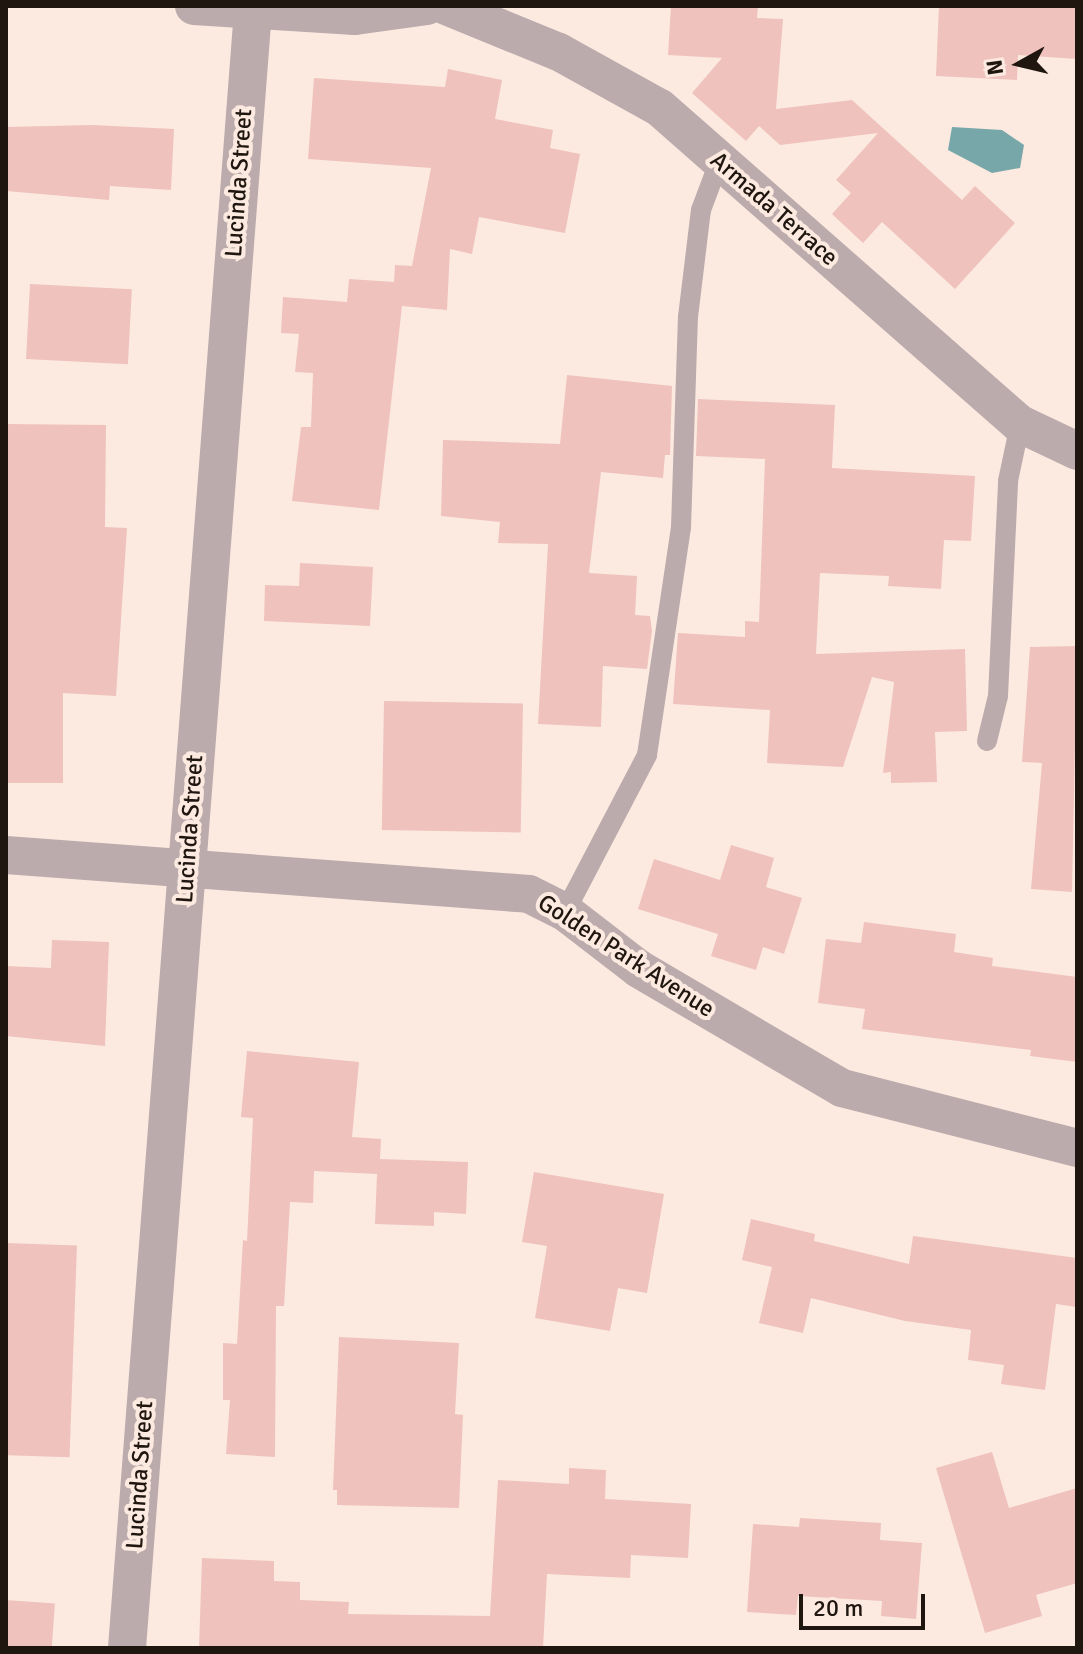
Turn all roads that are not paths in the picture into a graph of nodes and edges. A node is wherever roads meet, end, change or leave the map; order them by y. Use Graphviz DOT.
graph roads {
  1 [pos="194,6"];
  2 [pos="427,6"];
  3 [pos="446,6"];
  4 [pos="253,11"];
  5 [pos="719,162"];
  6 [pos="1020,424"];
  7 [pos="1077,451"];
  8 [pos="987,741"];
  9 [pos="6,855"];
  10 [pos="187,868"];
  11 [pos="565,912"];
  12 [pos="1077,1148"];
  13 [pos="127,1648"];
  1 -- 4 [label="street"];
  2 -- 4 [label="street"];
  3 -- 5 [label="street, Armada Terrace"];
  4 -- 10 [label="street, Lucinda Street"];
  5 -- 6 [label="street, Armada Terrace"];
  5 -- 11 [label="lane"];
  6 -- 7 [label="street, Armada Terrace"];
  6 -- 8 [label="lane"];
  9 -- 10 [label="street, Golden Park Avenue"];
  10 -- 11 [label="street, Golden Park Avenue"];
  10 -- 13 [label="street, Lucinda Street"];
  11 -- 12 [label="street, Golden Park Avenue"];
}
